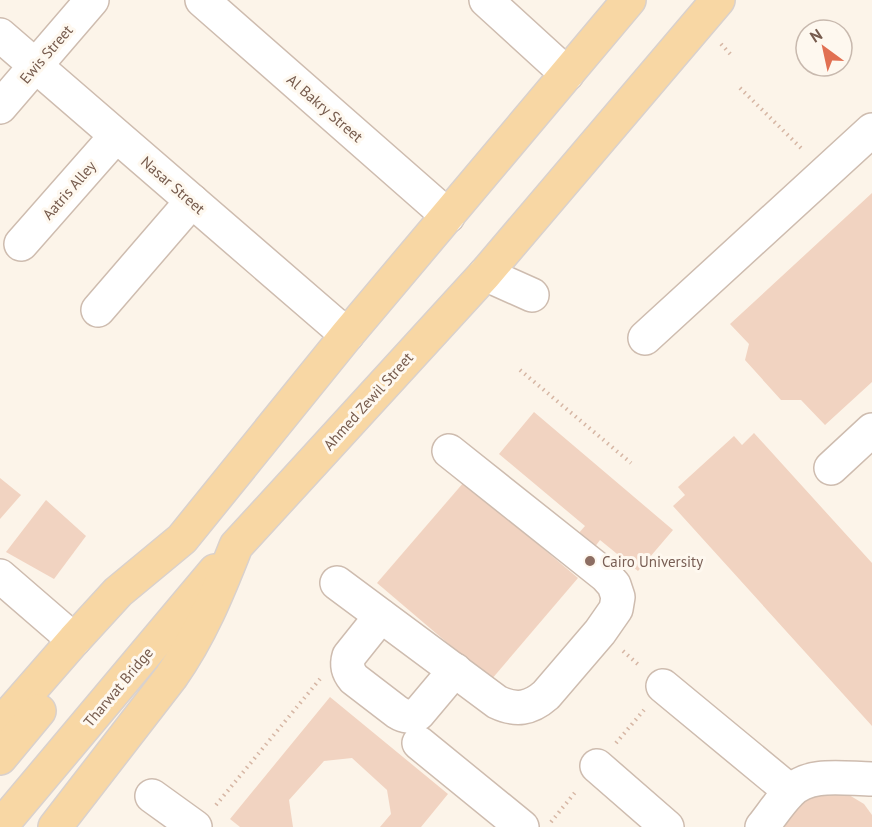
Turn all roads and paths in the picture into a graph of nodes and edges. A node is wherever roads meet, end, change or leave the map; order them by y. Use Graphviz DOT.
graph roads {
  1 [pos="92,0"];
  2 [pos="202,0"];
  3 [pos="486,0"];
  4 [pos="629,0"];
  5 [pos="718,0"];
  6 [pos="0,35"];
  7 [pos="35,66"];
  8 [pos="567,74"];
  9 [pos="740,88"];
  10 [pos="0,107"];
  11 [pos="872,130"];
  12 [pos="116,136"];
  13 [pos="826,172"];
  14 [pos="192,201"];
  15 [pos="448,216"];
  16 [pos="21,244"];
  17 [pos="485,274"];
  18 [pos="532,295"];
  19 [pos="98,310"];
  20 [pos="347,335"];
  21 [pos="645,338"];
  22 [pos="520,370"];
  23 [pos="872,430"];
  24 [pos="449,451"];
  25 [pos="631,463"];
  26 [pos="831,468"];
  27 [pos="182,539"];
  28 [pos="236,546"];
  29 [pos="0,576"];
  30 [pos="337,583"];
  31 [pos="381,616"];
  32 [pos="600,632"];
  33 [pos="74,640"];
  34 [pos="347,662"];
  35 [pos="455,670"];
  36 [pos="663,686"];
  37 [pos="0,725"];
  38 [pos="419,743"];
  39 [pos="0,758"];
  40 [pos="597,766"];
  41 [pos="872,779"];
  42 [pos="790,791"];
  43 [pos="152,796"];
  44 [pos="204,818"];
  45 [pos="0,827"];
  46 [pos="56,827"];
  47 [pos="522,827"];
  48 [pos="547,827"];
  49 [pos="667,827"];
  50 [pos="762,827"];
  1 -- 7 [label="street, Ewis Street"];
  2 -- 15 [label="street, Al Bakry Street"];
  3 -- 8 [label="street"];
  4 -- 8 [label="main road"];
  5 -- 17 [label="main road, Ahmed Zewil Street"];
  6 -- 7 [label="street, Nasar Street"];
  7 -- 10 [label="street, Ewis Street"];
  7 -- 12 [label="street, Nasar Street"];
  8 -- 15 [label="main road"];
  9 -- 13 [label="path"];
  11 -- 13 [label="street"];
  12 -- 14 [label="street, Nasar Street"];
  12 -- 16 [label="street, Aatris Alley"];
  13 -- 21 [label="street"];
  14 -- 19 [label="street"];
  14 -- 20 [label="street, Nasar Street"];
  15 -- 20 [label="main road"];
  17 -- 18 [label="street"];
  17 -- 28 [label="main road, Ahmed Zewil Street"];
  20 -- 27 [label="main road"];
  22 -- 25 [label="path"];
  23 -- 26 [label="street"];
  24 -- 32 [label="street"];
  27 -- 33 [label="main road"];
  27 -- 39 [label="main road"];
  28 -- 45 [label="main road, Tharwat Bridge"];
  28 -- 46 [label="main road, Ahmed Zewil Street"];
  29 -- 33 [label="street"];
  30 -- 31 [label="street"];
  31 -- 34 [label="street"];
  31 -- 35 [label="street"];
  32 -- 35 [label="street"];
  32 -- 36 [label="path"];
  33 -- 37 [label="main road"];
  34 -- 35 [label="street"];
  34 -- 44 [label="path"];
  36 -- 40 [label="path"];
  36 -- 42 [label="street"];
  38 -- 47 [label="street"];
  40 -- 48 [label="path"];
  40 -- 49 [label="street"];
  41 -- 42 [label="street"];
  42 -- 50 [label="street"];
  43 -- 44 [label="street"];
}
